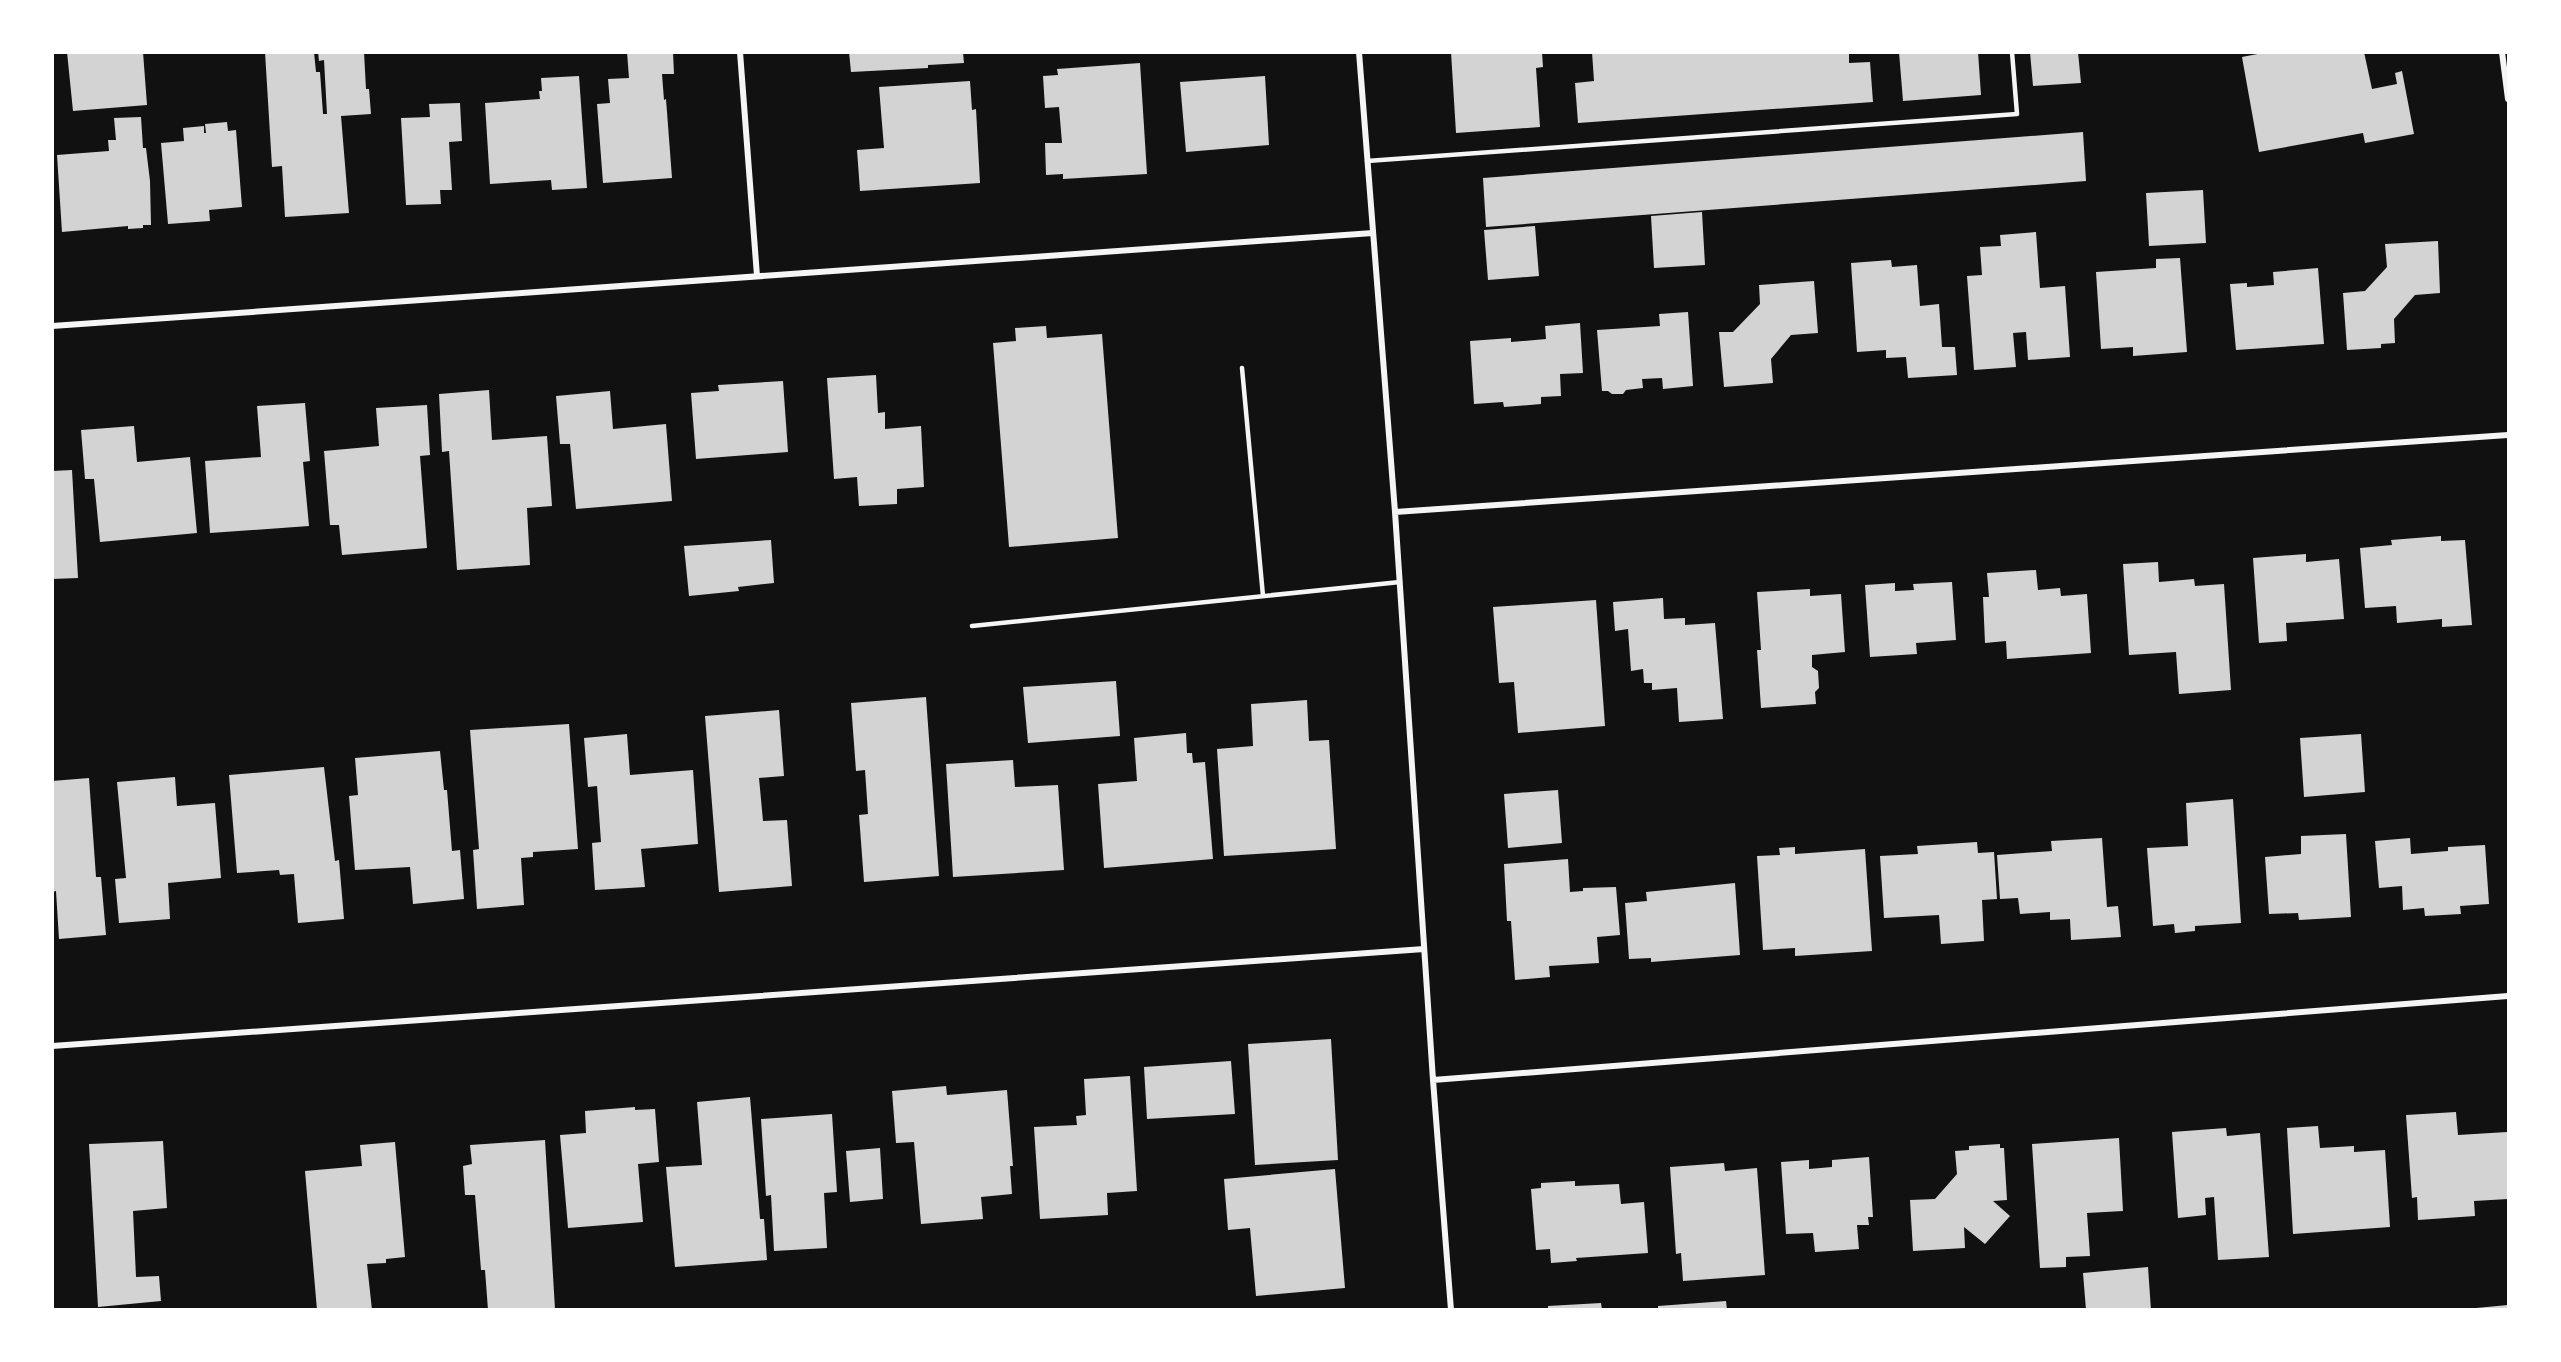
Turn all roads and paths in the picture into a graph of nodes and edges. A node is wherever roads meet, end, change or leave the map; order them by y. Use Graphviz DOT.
graph roads {
  1 [pos="740,52"];
  2 [pos="1359,52"];
  3 [pos="2012,52"];
  4 [pos="2502,52"];
  5 [pos="2508,99"];
  6 [pos="1367,161"];
  7 [pos="1373,233"];
  8 [pos="757,276"];
  9 [pos="52,326"];
  10 [pos="1242,368"];
  11 [pos="2508,435"];
  12 [pos="1395,512"];
  13 [pos="1400,582"];
  14 [pos="1263,596"];
  15 [pos="972,626"];
  16 [pos="1424,949"];
  17 [pos="2508,996"];
  18 [pos="52,1046"];
  19 [pos="1433,1080"];
  20 [pos="1451,1310"];
  1 -- 8 [label="street"];
  2 -- 6 [label="street"];
  3 -- 6 [label="lane"];
  4 -- 5 [label="street"];
  6 -- 7 [label="street"];
  7 -- 8 [label="street"];
  7 -- 12 [label="street"];
  8 -- 9 [label="street"];
  10 -- 14 [label="lane"];
  11 -- 12 [label="street"];
  12 -- 13 [label="street"];
  13 -- 14 [label="lane"];
  13 -- 16 [label="street"];
  14 -- 15 [label="lane"];
  16 -- 18 [label="street"];
  16 -- 19 [label="street"];
  17 -- 19 [label="street"];
  19 -- 20 [label="street"];
}
